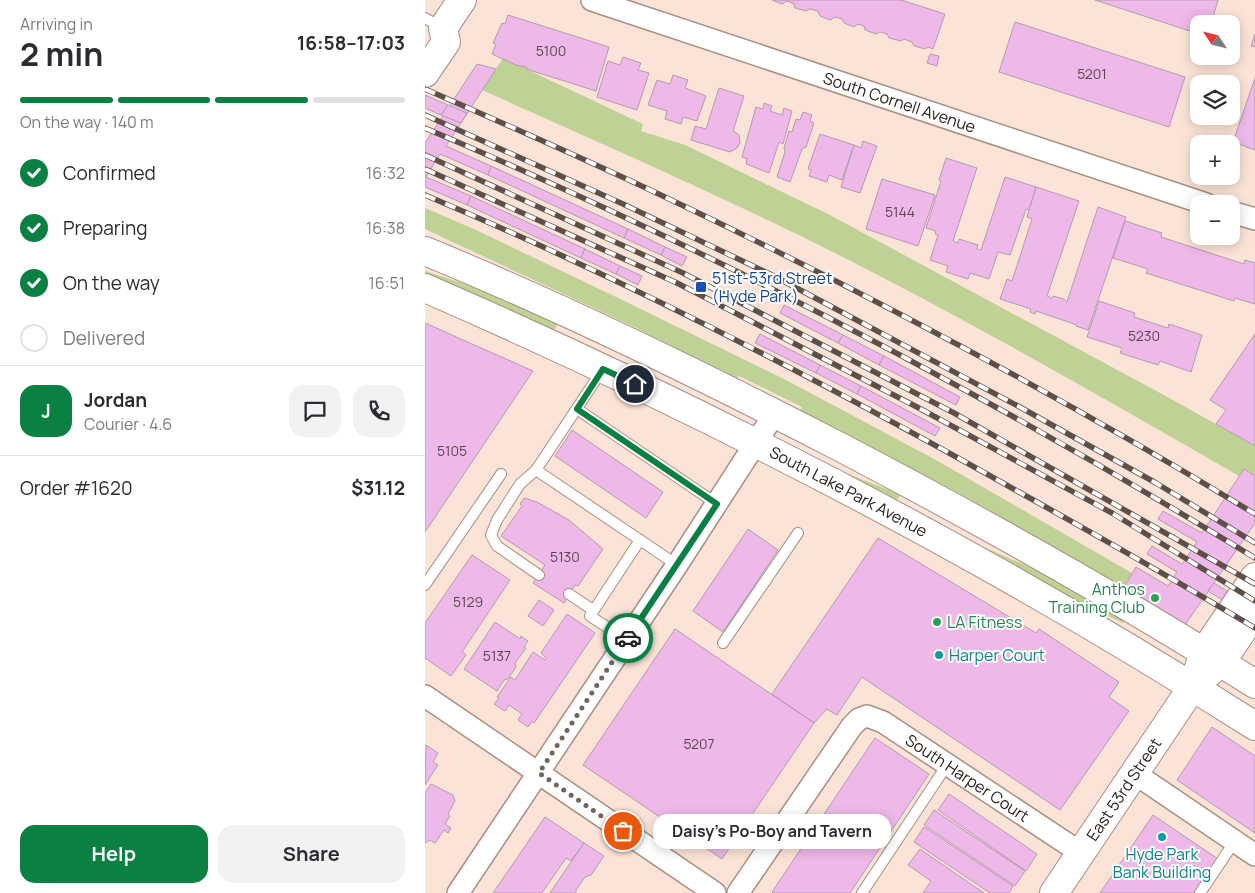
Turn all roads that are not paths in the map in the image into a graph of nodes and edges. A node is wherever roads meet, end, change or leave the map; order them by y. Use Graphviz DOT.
graph roads {
  1 [pos="462,0"];
  2 [pos="592,0"];
  3 [pos="431,27"];
  4 [pos="425,73"];
  5 [pos="1190,199"];
  6 [pos="1240,215"];
  7 [pos="1255,219"];
  8 [pos="425,250"];
  9 [pos="425,288"];
  10 [pos="603,369"];
  11 [pos="577,409"];
  12 [pos="775,413"];
  13 [pos="756,442"];
  14 [pos="536,470"];
  15 [pos="501,474"];
  16 [pos="922,490"];
  17 [pos="717,504"];
  18 [pos="906,521"];
  19 [pos="798,533"];
  20 [pos="640,540"];
  21 [pos="677,565"];
  22 [pos="539,575"];
  23 [pos="1255,577"];
  24 [pos="425,585"];
  25 [pos="569,594"];
  26 [pos="593,610"];
  27 [pos="1255,612"];
  28 [pos="627,640"];
  29 [pos="723,643"];
  30 [pos="1213,657"];
  31 [pos="1255,684"];
  32 [pos="1193,686"];
  33 [pos="425,696"];
  34 [pos="1255,726"];
  35 [pos="947,765"];
  36 [pos="539,773"];
  37 [pos="1134,773"];
  38 [pos="1235,841"];
  39 [pos="1081,853"];
  40 [pos="1255,854"];
  41 [pos="458,893"];
  42 [pos="715,893"];
  43 [pos="739,893"];
  44 [pos="862,893"];
  45 [pos="1054,893"];
  46 [pos="1200,893"];
  1 -- 3 [label="main road"];
  2 -- 5 [label="street, South Cornell Avenue"];
  3 -- 4 [label="main road"];
  6 -- 7 [label="street"];
  8 -- 12 [label="main road"];
  9 -- 10 [label="main road, South Lake Park Avenue"];
  10 -- 11 [label="lane"];
  10 -- 13 [label="main road, South Lake Park Avenue"];
  11 -- 14 [label="lane"];
  11 -- 17 [label="lane"];
  12 -- 13 [label="street"];
  12 -- 16 [label="main road"];
  13 -- 17 [label="street"];
  13 -- 18 [label="main road, South Lake Park Avenue"];
  14 -- 20 [label="lane"];
  14 -- 22 [label="lane"];
  15 -- 24 [label="lane"];
  16 -- 18 [label="main road"];
  16 -- 30 [label="main road"];
  17 -- 21 [label="street"];
  18 -- 32 [label="main road, South Lake Park Avenue"];
  19 -- 29 [label="lane"];
  20 -- 21 [label="lane"];
  20 -- 26 [label="lane"];
  21 -- 28 [label="street"];
  23 -- 30 [label="main road, East 53rd Street"];
  25 -- 26 [label="lane"];
  26 -- 28 [label="lane"];
  27 -- 30 [label="main road, East 53rd Street"];
  28 -- 36 [label="street"];
  30 -- 31 [label="main road"];
  30 -- 32 [label="main road, East 53rd Street"];
  32 -- 34 [label="main road, South Lake Park Avenue"];
  32 -- 37 [label="main road, East 53rd Street"];
  33 -- 36 [label="street"];
  35 -- 39 [label="street, South Harper Court"];
  35 -- 43 [label="street, South Harper Court"];
  35 -- 44 [label="lane"];
  36 -- 41 [label="street"];
  36 -- 42 [label="street"];
  37 -- 38 [label="street"];
  37 -- 39 [label="main road, East 53rd Street"];
  38 -- 40 [label="street"];
  38 -- 46 [label="lane"];
  39 -- 45 [label="main road, East 53rd Street"];
}
